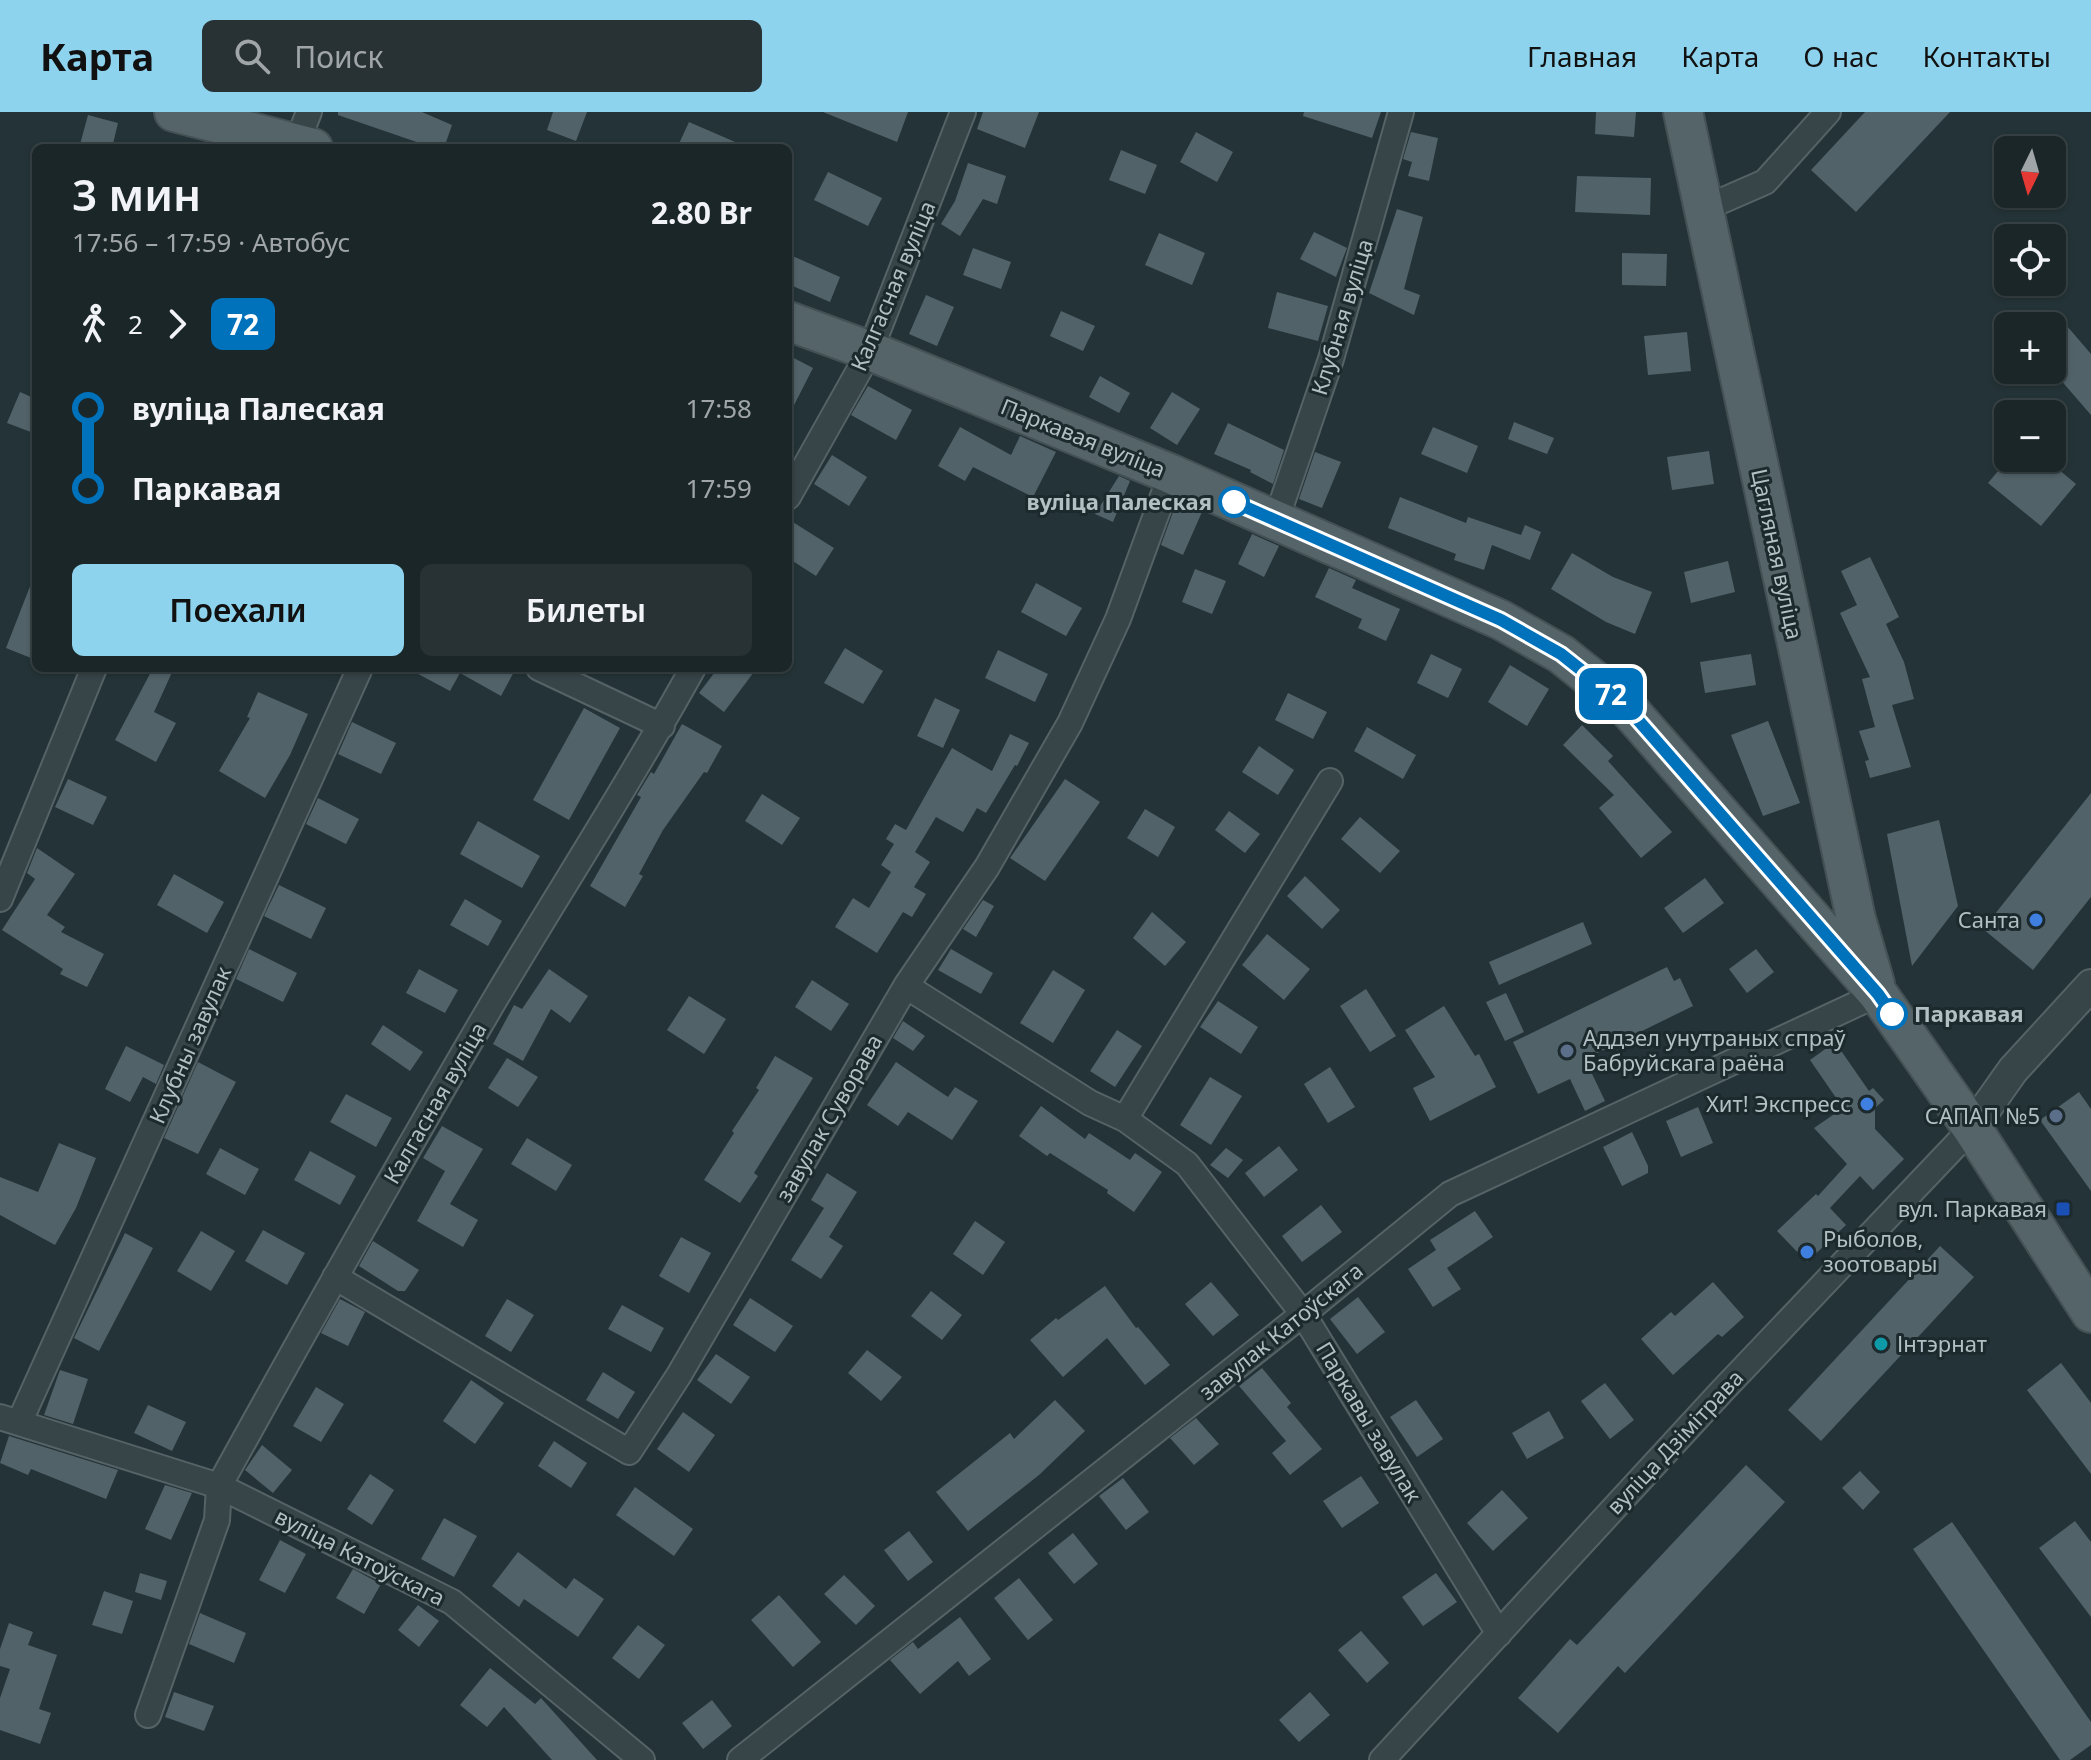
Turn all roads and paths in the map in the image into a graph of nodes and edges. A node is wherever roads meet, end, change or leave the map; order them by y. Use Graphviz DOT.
graph roads {
  1 [pos="174,112"];
  2 [pos="963,112"];
  3 [pos="1401,112"];
  4 [pos="1683,112"];
  5 [pos="1828,112"];
  6 [pos="303,138"];
  7 [pos="1703,209"];
  8 [pos="792,322"];
  9 [pos="870,351"];
  10 [pos="1171,474"];
  11 [pos="792,490"];
  12 [pos="1276,520"];
  13 [pos="92,672"];
  14 [pos="358,672"];
  15 [pos="547,672"];
  16 [pos="691,672"];
  17 [pos="662,726"];
  18 [pos="1330,781"];
  19 [pos="0,899"];
  20 [pos="2091,985"];
  21 [pos="906,986"];
  22 [pos="1885,1004"];
  23 [pos="1125,1119"];
  24 [pos="1972,1128"];
  25 [pos="335,1277"];
  26 [pos="2091,1313"];
  27 [pos="1303,1314"];
  28 [pos="10,1420"];
  29 [pos="219,1486"];
  30 [pos="1499,1634"];
  31 [pos="148,1715"];
  32 [pos="642,1760"];
  33 [pos="740,1760"];
  34 [pos="1382,1760"];
  1 -- 6 [label="main road"];
  2 -- 9 [label="street, Калгасная вуліца"];
  3 -- 12 [label="street, Клубная вуліца"];
  4 -- 7 [label="main road, Цагляная вуліца"];
  5 -- 7 [label="street"];
  7 -- 22 [label="main road, Цагляная вуліца"];
  8 -- 9 [label="main road, Паркавая вуліца"];
  9 -- 10 [label="main road, Паркавая вуліца"];
  9 -- 11 [label="street, Калгасная вуліца"];
  10 -- 12 [label="main road, Паркавая вуліца"];
  10 -- 21 [label="street, завулак Суворава"];
  12 -- 22 [label="main road, Паркавая вуліца"];
  13 -- 19 [label="street"];
  14 -- 28 [label="street, Клубны завулак"];
  15 -- 17 [label="street"];
  16 -- 17 [label="street, Калгасная вуліца"];
  17 -- 25 [label="street, Калгасная вуліца"];
  18 -- 23 [label="street"];
  20 -- 24 [label="street"];
  21 -- 23 [label="street, Паркавы завулак"];
  21 -- 25 [label="street, завулак Суворава"];
  22 -- 24 [label="main road, Паркавая вуліца"];
  22 -- 27 [label="street, завулак Катоўскага"];
  23 -- 27 [label="street, Паркавы завулак"];
  24 -- 26 [label="main road, Паркавая вуліца"];
  24 -- 30 [label="street, вуліца Дзімітрава"];
  25 -- 29 [label="street, Калгасная вуліца"];
  27 -- 30 [label="street, Паркавы завулак"];
  27 -- 33 [label="street, завулак Катоўскага"];
  28 -- 29 [label="street, вуліца Катоўскага"];
  29 -- 31 [label="street"];
  29 -- 32 [label="street, вуліца Катоўскага"];
  30 -- 34 [label="street, вуліца Дзімітрава"];
}
